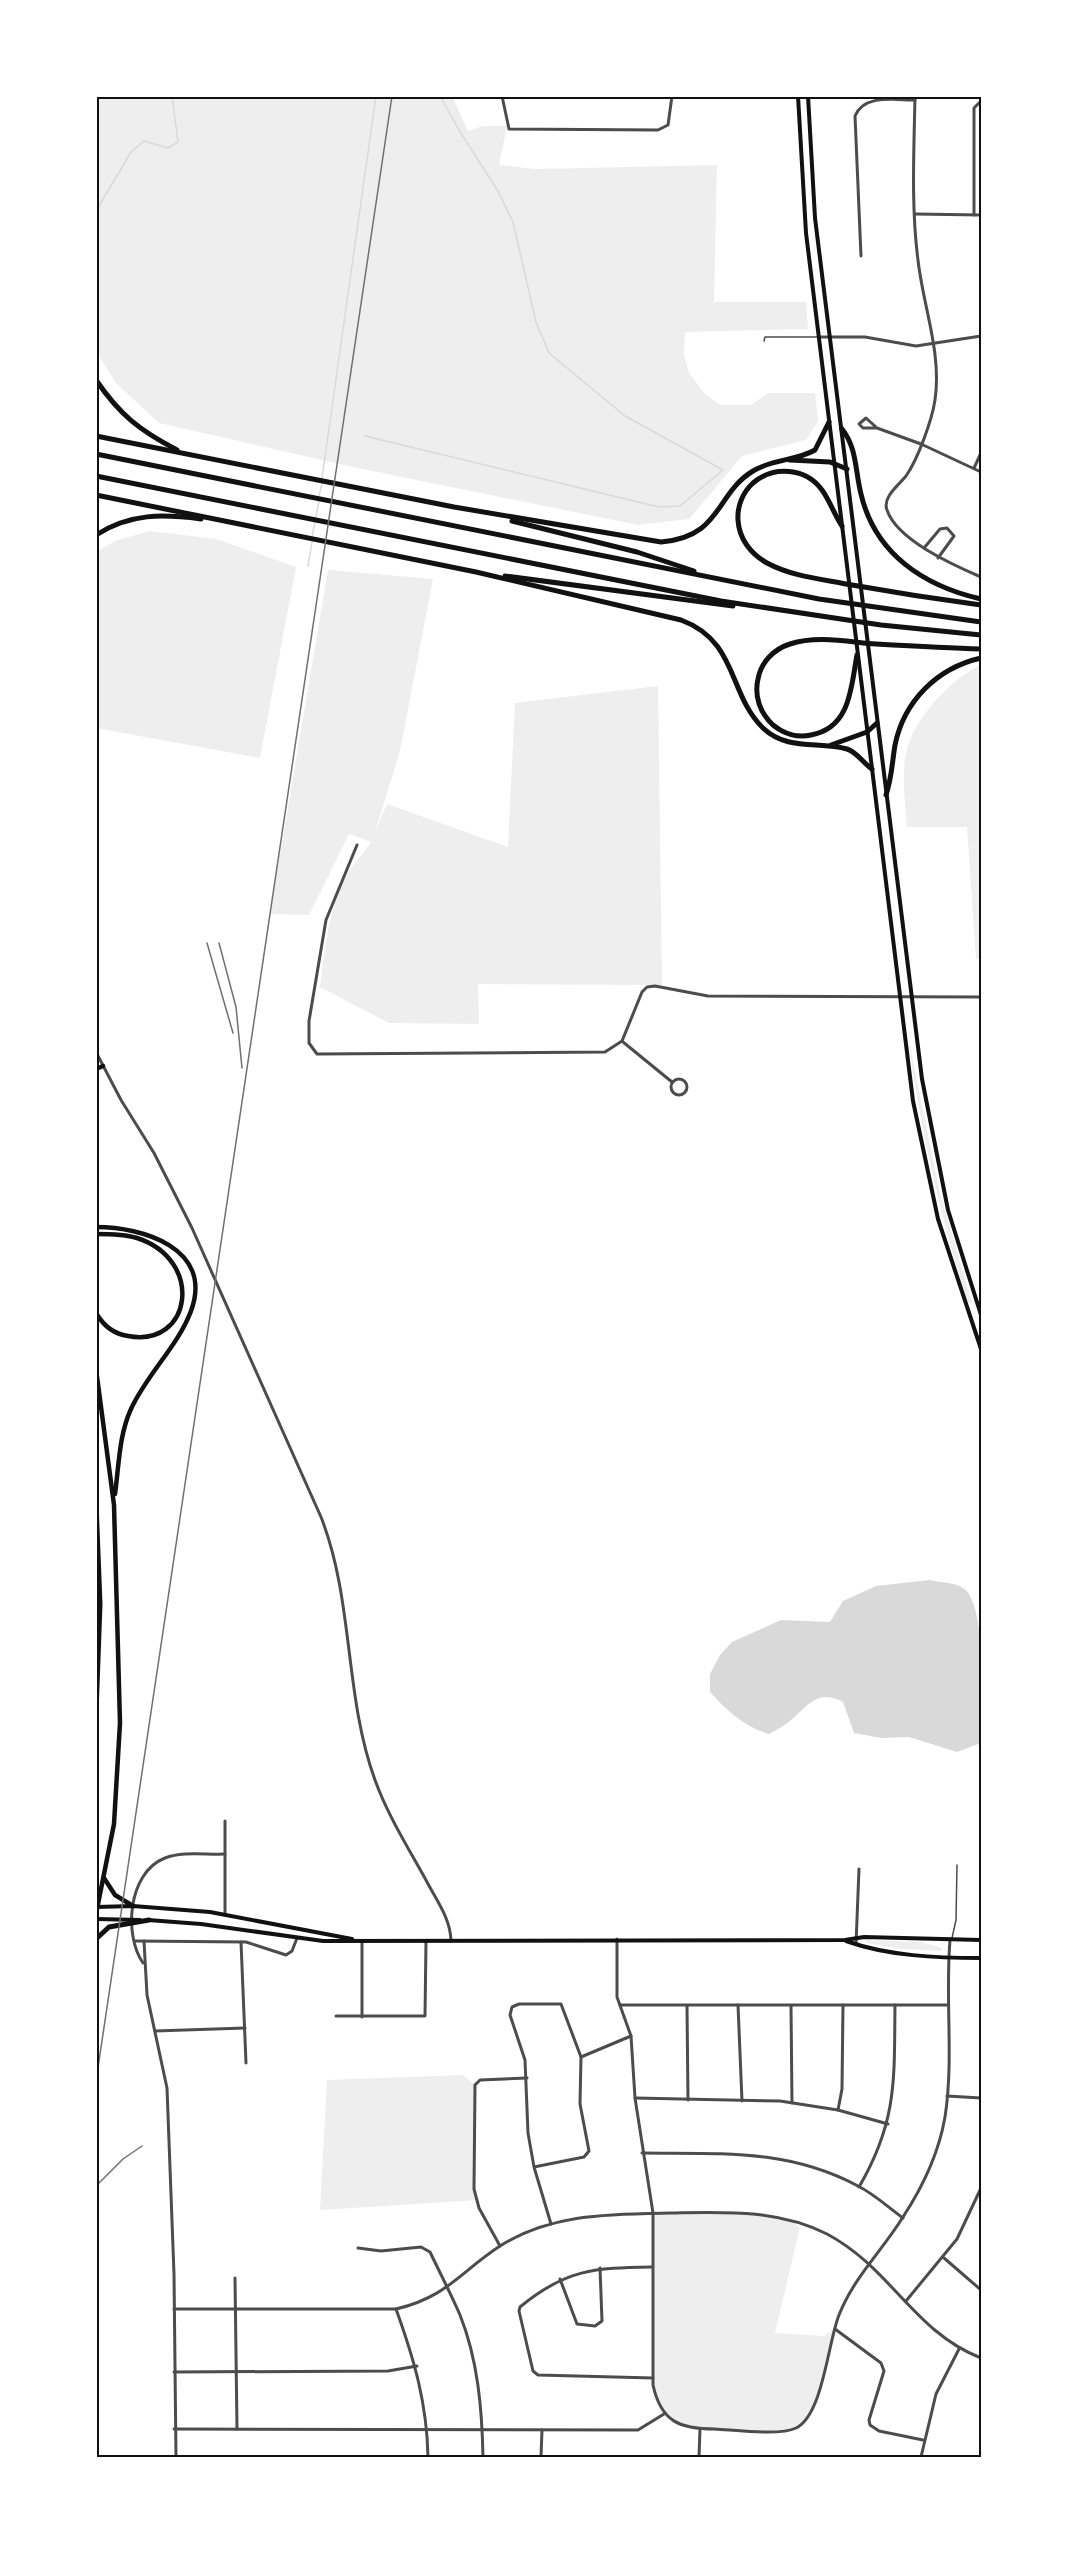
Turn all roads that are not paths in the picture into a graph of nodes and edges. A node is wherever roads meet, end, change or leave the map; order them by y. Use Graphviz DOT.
graph roads {
  1 [pos="502,96"];
  2 [pos="672,96"];
  3 [pos="798,96"];
  4 [pos="808,96"];
  5 [pos="915,98"];
  6 [pos="981,101"];
  7 [pos="974,157"];
  8 [pos="981,157"];
  9 [pos="915,214"];
  10 [pos="974,215"];
  11 [pos="981,215"];
  12 [pos="861,256"];
  13 [pos="981,276"];
  14 [pos="981,284"];
  15 [pos="829,336"];
  16 [pos="981,336"];
  17 [pos="819,337"];
  18 [pos="764,341"];
  19 [pos="934,344"];
  20 [pos="96,380"];
  21 [pos="829,422"];
  22 [pos="877,428"];
  23 [pos="842,429"];
  24 [pos="96,436"];
  25 [pos="921,444"];
  26 [pos="184,453"];
  27 [pos="981,453"];
  28 [pos="96,454"];
  29 [pos="783,460"];
  30 [pos="834,463"];
  31 [pos="974,468"];
  32 [pos="847,469"];
  33 [pos="981,472"];
  34 [pos="96,476"];
  35 [pos="96,495"];
  36 [pos="454,507"];
  37 [pos="234,523"];
  38 [pos="842,526"];
  39 [pos="96,535"];
  40 [pos="924,548"];
  41 [pos="938,558"];
  42 [pos="476,572"];
  43 [pos="981,577"];
  44 [pos="718,579"];
  45 [pos="981,599"];
  46 [pos="981,605"];
  47 [pos="816,617"];
  48 [pos="981,622"];
  49 [pos="981,635"];
  50 [pos="981,650"];
  51 [pos="857,655"];
  52 [pos="981,658"];
  53 [pos="878,723"];
  54 [pos="867,732"];
  55 [pos="829,746"];
  56 [pos="872,769"];
  57 [pos="886,795"];
  58 [pos="357,845"];
  59 [pos="899,996"];
  60 [pos="911,996"];
  61 [pos="981,997"];
  62 [pos="622,1041"];
  63 [pos="96,1052"];
  64 [pos="103,1066"];
  65 [pos="96,1069"];
  66 [pos="672,1082"];
  67 [pos="96,1227"];
  68 [pos="96,1234"];
  69 [pos="96,1313"];
  70 [pos="981,1315"];
  71 [pos="981,1348"];
  72 [pos="96,1369"];
  73 [pos="96,1502"];
  74 [pos="114,1505"];
  75 [pos="96,1714"];
  76 [pos="225,1821"];
  77 [pos="225,1854"];
  78 [pos="957,1865"];
  79 [pos="859,1869"];
  80 [pos="104,1878"];
  81 [pos="133,1906"];
  82 [pos="97,1907"];
  83 [pos="96,1914"];
  84 [pos="225,1914"];
  85 [pos="96,1919"];
  86 [pos="149,1920"];
  87 [pos="96,1938"];
  88 [pos="297,1938"];
  89 [pos="857,1938"];
  90 [pos="451,1940"];
  91 [pos="616,1940"];
  92 [pos="845,1940"];
  93 [pos="951,1940"];
  94 [pos="981,1940"];
  95 [pos="136,1941"];
  96 [pos="144,1941"];
  97 [pos="362,1941"];
  98 [pos="426,1941"];
  99 [pos="241,1942"];
  100 [pos="856,1944"];
  101 [pos="949,1957"];
  102 [pos="981,1958"];
  103 [pos="144,1965"];
  104 [pos="738,2005"];
  105 [pos="843,2005"];
  106 [pos="895,2005"];
  107 [pos="948,2005"];
  108 [pos="619,2006"];
  109 [pos="687,2006"];
  110 [pos="791,2006"];
  111 [pos="336,2016"];
  112 [pos="362,2017"];
  113 [pos="245,2028"];
  114 [pos="155,2031"];
  115 [pos="631,2036"];
  116 [pos="580,2057"];
  117 [pos="246,2063"];
  118 [pos="527,2078"];
  119 [pos="946,2096"];
  120 [pos="635,2098"];
  121 [pos="981,2098"];
  122 [pos="688,2100"];
  123 [pos="742,2101"];
  124 [pos="792,2103"];
  125 [pos="838,2110"];
  126 [pos="888,2124"];
  127 [pos="642,2153"];
  128 [pos="534,2168"];
  129 [pos="859,2187"];
  130 [pos="981,2188"];
  131 [pos="653,2213"];
  132 [pos="903,2218"];
  133 [pos="551,2223"];
  134 [pos="500,2246"];
  135 [pos="358,2248"];
  136 [pos="944,2258"];
  137 [pos="868,2262"];
  138 [pos="652,2267"];
  139 [pos="600,2268"];
  140 [pos="234,2278"];
  141 [pos="560,2279"];
  142 [pos="447,2288"];
  143 [pos="981,2290"];
  144 [pos="906,2301"];
  145 [pos="174,2309"];
  146 [pos="235,2309"];
  147 [pos="396,2309"];
  148 [pos="835,2328"];
  149 [pos="959,2349"];
  150 [pos="981,2358"];
  151 [pos="417,2366"];
  152 [pos="236,2371"];
  153 [pos="174,2372"];
  154 [pos="653,2378"];
  155 [pos="664,2414"];
  156 [pos="174,2429"];
  157 [pos="237,2429"];
  158 [pos="427,2429"];
  159 [pos="700,2429"];
  160 [pos="482,2430"];
  161 [pos="542,2430"];
  162 [pos="923,2440"];
  163 [pos="176,2457"];
  164 [pos="428,2457"];
  165 [pos="483,2457"];
  166 [pos="541,2457"];
  167 [pos="699,2457"];
  168 [pos="921,2457"];
  1 -- 2 [label="street"];
  3 -- 17 [label="main road"];
  4 -- 15 [label="main road"];
  5 -- 9 [label="street"];
  5 -- 12 [label="street"];
  6 -- 7 [label="street"];
  7 -- 8 [label="street"];
  7 -- 10 [label="street"];
  9 -- 10 [label="street"];
  9 -- 19 [label="street"];
  10 -- 11 [label="street"];
  13 -- 14 [label="street"];
  15 -- 17 [label="street"];
  15 -- 19 [label="street"];
  15 -- 23 [label="main road"];
  16 -- 19 [label="street"];
  17 -- 18 [label="lane"];
  17 -- 21 [label="main road"];
  19 -- 25 [label="street"];
  20 -- 26 [label="highway"];
  21 -- 29 [label="highway"];
  21 -- 30 [label="main road"];
  22 -- 22 [label="street"];
  22 -- 25 [label="street"];
  23 -- 32 [label="main road"];
  23 -- 45 [label="highway"];
  24 -- 26 [label="highway"];
  25 -- 31 [label="street"];
  25 -- 40 [label="street"];
  26 -- 36 [label="highway"];
  27 -- 31 [label="street"];
  28 -- 44 [label="highway"];
  29 -- 30 [label="highway"];
  29 -- 36 [label="highway"];
  30 -- 32 [label="highway"];
  30 -- 38 [label="main road"];
  31 -- 33 [label="street"];
  32 -- 53 [label="main road"];
  34 -- 47 [label="highway"];
  35 -- 37 [label="highway"];
  36 -- 44 [label="highway"];
  37 -- 39 [label="highway"];
  37 -- 42 [label="highway"];
  38 -- 46 [label="highway"];
  38 -- 51 [label="main road"];
  40 -- 41 [label="street"];
  40 -- 41 [label="street"];
  41 -- 43 [label="street"];
  42 -- 47 [label="highway"];
  42 -- 55 [label="highway"];
  44 -- 48 [label="highway"];
  47 -- 49 [label="highway"];
  50 -- 51 [label="highway"];
  51 -- 54 [label="main road"];
  52 -- 57 [label="highway"];
  53 -- 54 [label="highway"];
  53 -- 57 [label="main road"];
  54 -- 55 [label="highway"];
  54 -- 56 [label="main road"];
  55 -- 56 [label="highway"];
  56 -- 59 [label="main road"];
  57 -- 60 [label="main road"];
  58 -- 62 [label="street"];
  59 -- 60 [label="street"];
  59 -- 62 [label="street"];
  59 -- 71 [label="main road"];
  60 -- 61 [label="street"];
  60 -- 70 [label="main road"];
  62 -- 66 [label="street"];
  63 -- 64 [label="street"];
  64 -- 65 [label="main road"];
  64 -- 90 [label="street"];
  66 -- 66 [label="street"];
  67 -- 74 [label="main road"];
  68 -- 69 [label="main road"];
  72 -- 74 [label="main road"];
  73 -- 75 [label="highway"];
  74 -- 80 [label="main road"];
  76 -- 77 [label="street"];
  77 -- 84 [label="street"];
  77 -- 95 [label="street"];
  78 -- 93 [label="lane"];
  79 -- 89 [label="street"];
  80 -- 81 [label="main road"];
  80 -- 82 [label="main road"];
  81 -- 82 [label="main road"];
  81 -- 84 [label="main road"];
  82 -- 83 [label="main road"];
  84 -- 97 [label="main road"];
  85 -- 86 [label="main road"];
  86 -- 87 [label="highway"];
  86 -- 88 [label="main road"];
  88 -- 97 [label="main road"];
  88 -- 99 [label="street"];
  89 -- 92 [label="main road"];
  89 -- 93 [label="main road"];
  89 -- 100 [label="street"];
  90 -- 91 [label="main road"];
  90 -- 98 [label="main road"];
  91 -- 92 [label="main road"];
  91 -- 108 [label="street"];
  92 -- 100 [label="main road"];
  93 -- 94 [label="main road"];
  93 -- 101 [label="street"];
  95 -- 96 [label="street"];
  95 -- 103 [label="street"];
  96 -- 99 [label="street"];
  96 -- 103 [label="street"];
  97 -- 98 [label="main road"];
  97 -- 112 [label="street"];
  98 -- 112 [label="street"];
  99 -- 113 [label="street"];
  100 -- 101 [label="main road"];
  101 -- 102 [label="main road"];
  101 -- 107 [label="street"];
  103 -- 114 [label="street"];
  104 -- 109 [label="street"];
  104 -- 110 [label="street"];
  104 -- 123 [label="street"];
  105 -- 106 [label="street"];
  105 -- 110 [label="street"];
  105 -- 125 [label="street"];
  106 -- 107 [label="street"];
  106 -- 126 [label="street"];
  107 -- 119 [label="street"];
  108 -- 109 [label="street"];
  108 -- 115 [label="street"];
  109 -- 122 [label="street"];
  110 -- 124 [label="street"];
  111 -- 112 [label="street"];
  113 -- 114 [label="street"];
  113 -- 117 [label="street"];
  114 -- 145 [label="street"];
  115 -- 116 [label="street"];
  115 -- 120 [label="street"];
  116 -- 118 [label="street"];
  116 -- 128 [label="street"];
  118 -- 128 [label="street"];
  118 -- 134 [label="street"];
  119 -- 121 [label="street"];
  119 -- 132 [label="street"];
  120 -- 122 [label="street"];
  120 -- 127 [label="street"];
  122 -- 123 [label="street"];
  123 -- 124 [label="street"];
  124 -- 125 [label="street"];
  125 -- 126 [label="street"];
  126 -- 129 [label="street"];
  127 -- 129 [label="street"];
  127 -- 131 [label="street"];
  128 -- 133 [label="street"];
  129 -- 132 [label="street"];
  130 -- 136 [label="street"];
  131 -- 133 [label="street"];
  131 -- 137 [label="street"];
  131 -- 138 [label="street"];
  132 -- 137 [label="street"];
  133 -- 134 [label="street"];
  134 -- 142 [label="street"];
  135 -- 142 [label="street"];
  136 -- 143 [label="street"];
  136 -- 144 [label="street"];
  137 -- 144 [label="street"];
  137 -- 148 [label="street"];
  138 -- 139 [label="street"];
  138 -- 154 [label="street"];
  139 -- 141 [label="street"];
  139 -- 141 [label="street"];
  140 -- 146 [label="street"];
  141 -- 154 [label="street"];
  142 -- 147 [label="street"];
  142 -- 160 [label="street"];
  144 -- 149 [label="street"];
  145 -- 146 [label="street"];
  145 -- 153 [label="street"];
  146 -- 147 [label="street"];
  146 -- 152 [label="street"];
  147 -- 151 [label="street"];
  148 -- 159 [label="street"];
  148 -- 162 [label="street"];
  149 -- 150 [label="street"];
  149 -- 162 [label="street"];
  151 -- 152 [label="street"];
  151 -- 158 [label="street"];
  152 -- 153 [label="street"];
  152 -- 157 [label="street"];
  153 -- 156 [label="street"];
  154 -- 155 [label="street"];
  155 -- 159 [label="street"];
  155 -- 161 [label="street"];
  156 -- 157 [label="street"];
  156 -- 163 [label="street"];
  157 -- 158 [label="street"];
  158 -- 160 [label="street"];
  158 -- 164 [label="street"];
  159 -- 167 [label="street"];
  160 -- 161 [label="street"];
  160 -- 165 [label="street"];
  161 -- 166 [label="street"];
  162 -- 168 [label="street"];
}
